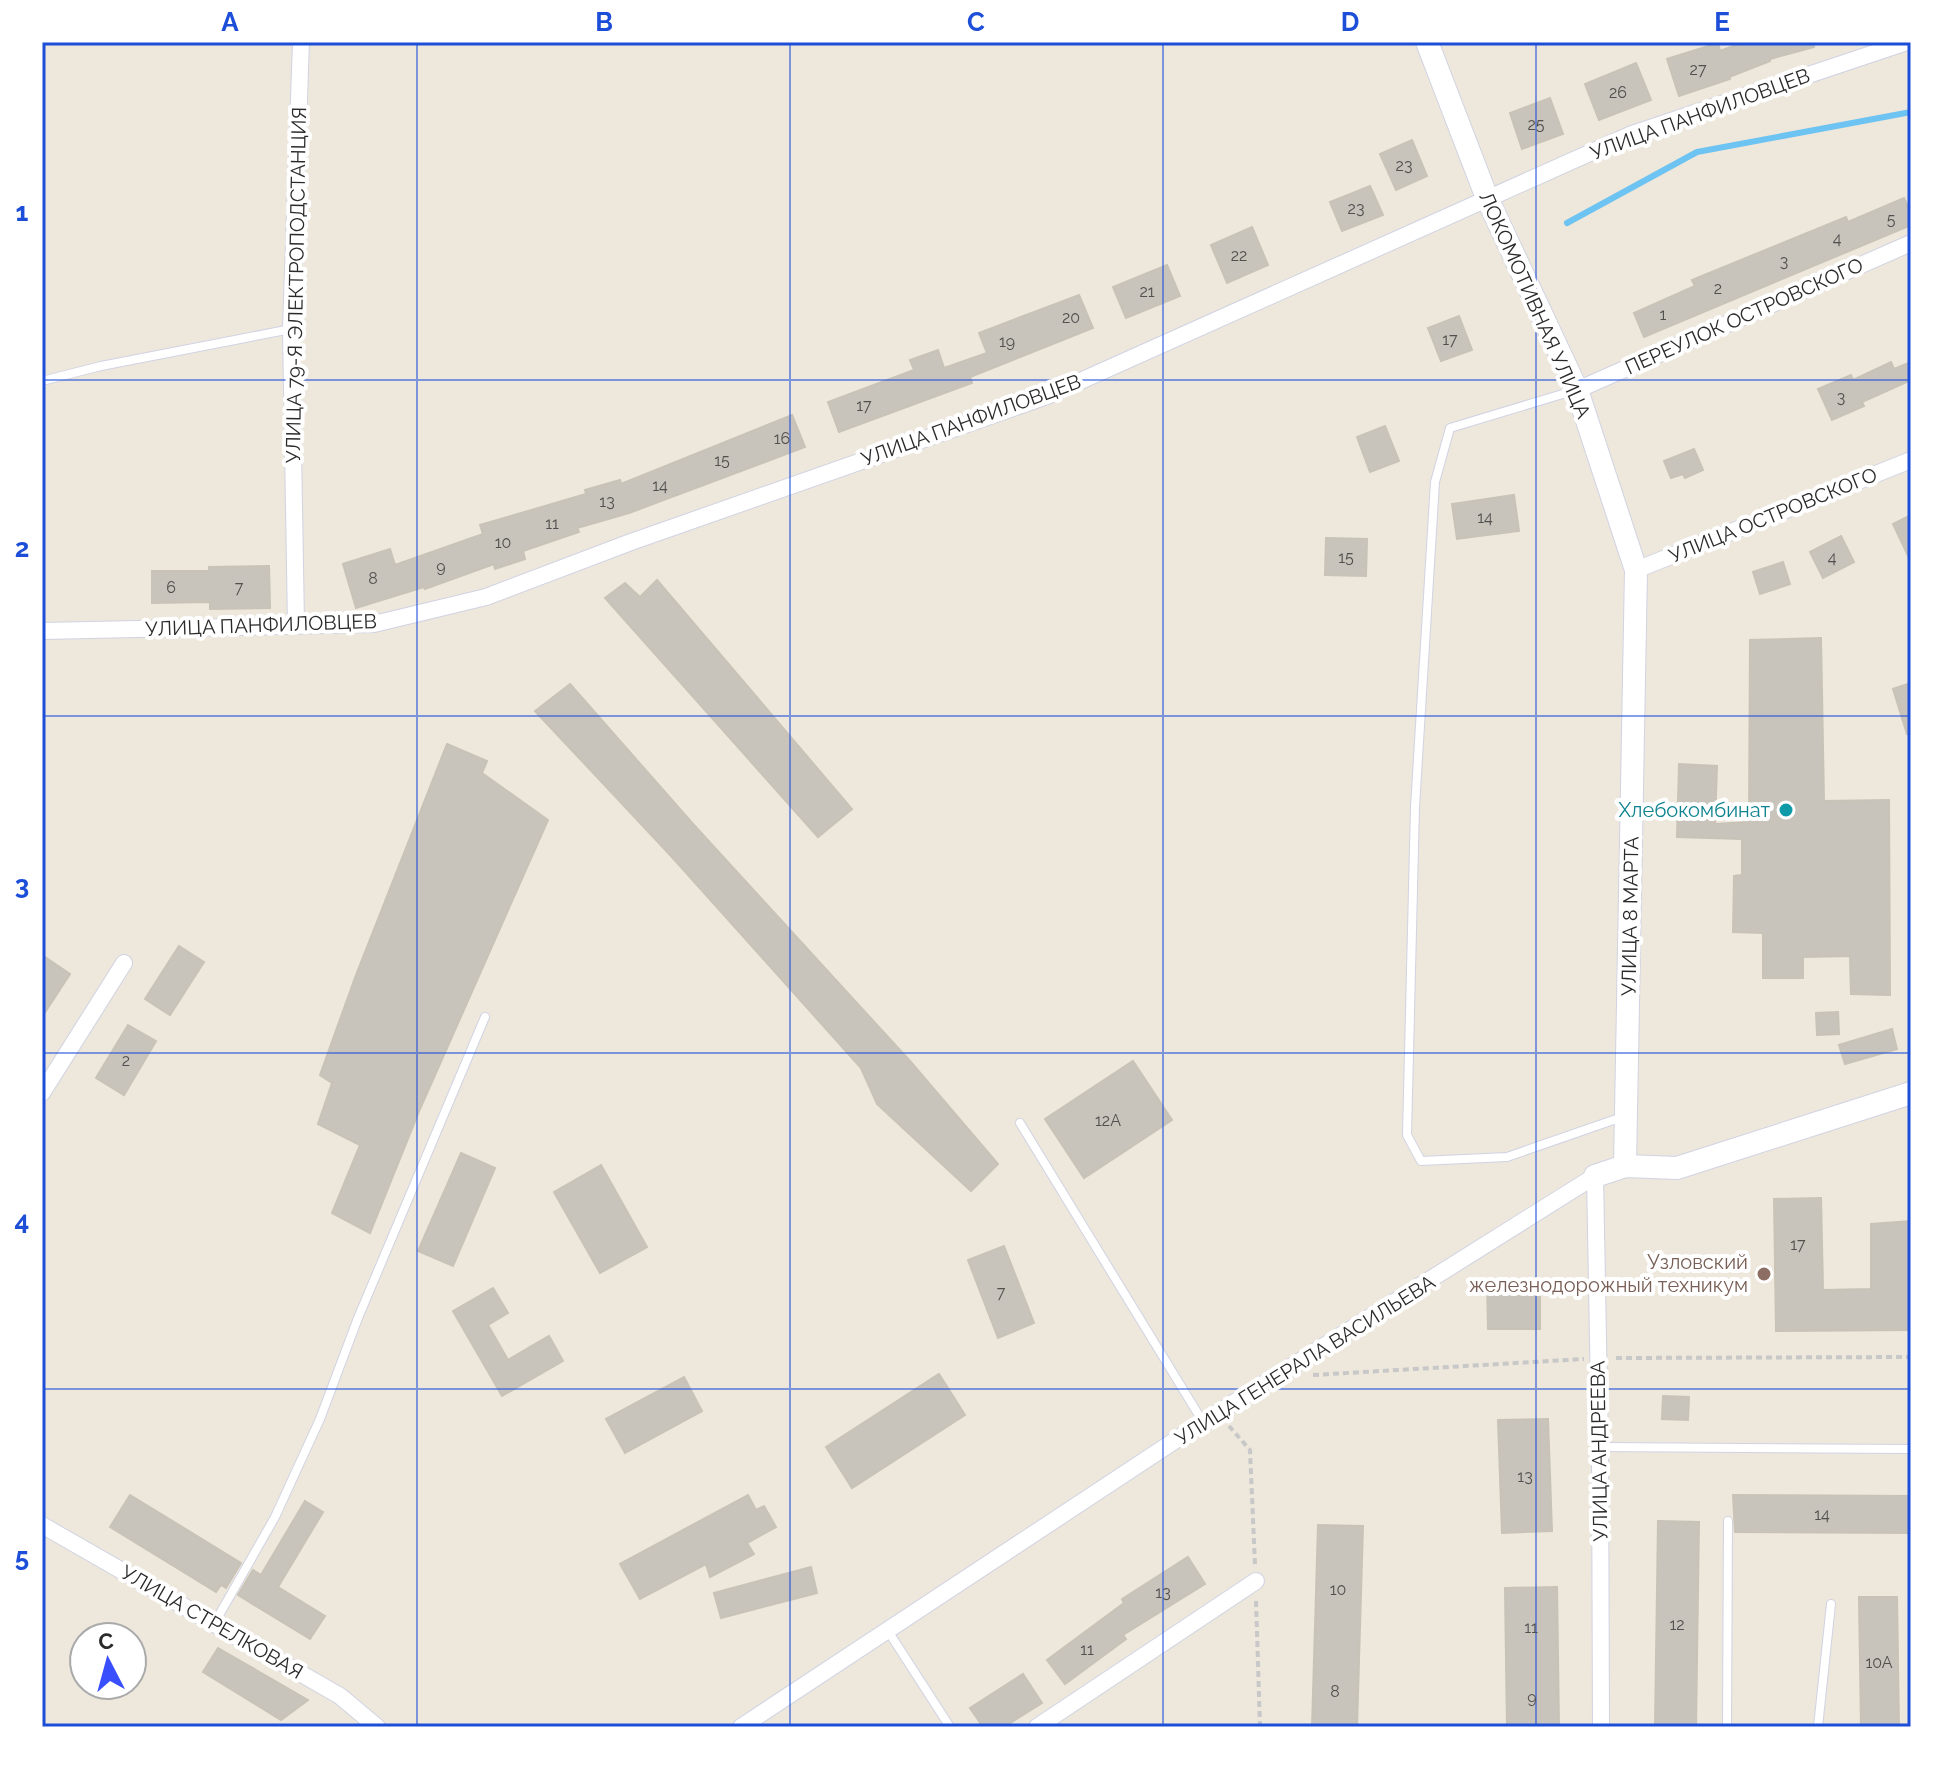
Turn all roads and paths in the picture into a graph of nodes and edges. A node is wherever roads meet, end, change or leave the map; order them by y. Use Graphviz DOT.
graph roads {
  1 [pos="301,42"];
  2 [pos="1427,42"];
  3 [pos="1907,42"];
  4 [pos="1487,198"];
  5 [pos="1911,243"];
  6 [pos="291,329"];
  7 [pos="42,381"];
  8 [pos="1577,390"];
  9 [pos="1911,460"];
  10 [pos="1636,570"];
  11 [pos="296,625"];
  12 [pos="42,631"];
  13 [pos="124,963"];
  14 [pos="485,1017"];
  15 [pos="42,1093"];
  16 [pos="1911,1093"];
  17 [pos="1626,1116"];
  18 [pos="1020,1123"];
  19 [pos="1625,1166"];
  20 [pos="1595,1176"];
  21 [pos="1203,1422"];
  22 [pos="1600,1447"];
  23 [pos="1911,1449"];
  24 [pos="1728,1521"];
  25 [pos="42,1525"];
  26 [pos="1256,1581"];
  27 [pos="1831,1604"];
  28 [pos="214,1624"];
  29 [pos="887,1630"];
  30 [pos="377,1727"];
  31 [pos="741,1727"];
  32 [pos="950,1727"];
  33 [pos="1037,1727"];
  34 [pos="1601,1727"];
  35 [pos="1727,1727"];
  36 [pos="1818,1727"];
  1 -- 6 [label="street, УЛИЦА 79-Я ЭЛЕКТРОПОДСТАНЦИЯ"];
  2 -- 4 [label="main road, ЛОКОМОТИВНАЯ УЛИЦА"];
  3 -- 4 [label="street, УЛИЦА ПАНФИЛОВЦЕВ"];
  4 -- 8 [label="main road, ЛОКОМОТИВНАЯ УЛИЦА"];
  4 -- 11 [label="street, УЛИЦА ПАНФИЛОВЦЕВ"];
  5 -- 8 [label="street, ПЕРЕУЛОК ОСТРОВСКОГО"];
  6 -- 7 [label="lane"];
  6 -- 11 [label="street, УЛИЦА 79-Я ЭЛЕКТРОПОДСТАНЦИЯ"];
  8 -- 10 [label="main road, ЛОКОМОТИВНАЯ УЛИЦА"];
  8 -- 17 [label="lane"];
  9 -- 10 [label="street, УЛИЦА ОСТРОВСКОГО"];
  10 -- 17 [label="main road, УЛИЦА 8 МАРТА"];
  11 -- 12 [label="street, УЛИЦА ПАНФИЛОВЦЕВ"];
  13 -- 15 [label="street"];
  14 -- 28 [label="lane"];
  16 -- 19 [label="main road, УЛИЦА ГЕНЕРАЛА ВАСИЛЬЕВА"];
  17 -- 19 [label="main road, УЛИЦА 8 МАРТА"];
  18 -- 21 [label="lane"];
  19 -- 20 [label="main road, УЛИЦА ГЕНЕРАЛА ВАСИЛЬЕВА"];
  20 -- 21 [label="street, УЛИЦА ГЕНЕРАЛА ВАСИЛЬЕВА"];
  20 -- 22 [label="street, УЛИЦА АНДРЕЕВА"];
  21 -- 29 [label="street, УЛИЦА ГЕНЕРАЛА ВАСИЛЬЕВА"];
  22 -- 23 [label="lane"];
  22 -- 34 [label="street, УЛИЦА АНДРЕЕВА"];
  24 -- 35 [label="lane"];
  25 -- 28 [label="street, УЛИЦА СТРЕЛКОВАЯ"];
  26 -- 33 [label="street"];
  27 -- 36 [label="lane"];
  28 -- 30 [label="street, УЛИЦА СТРЕЛКОВАЯ"];
  29 -- 31 [label="street, УЛИЦА ГЕНЕРАЛА ВАСИЛЬЕВА"];
  29 -- 32 [label="lane"];
}
